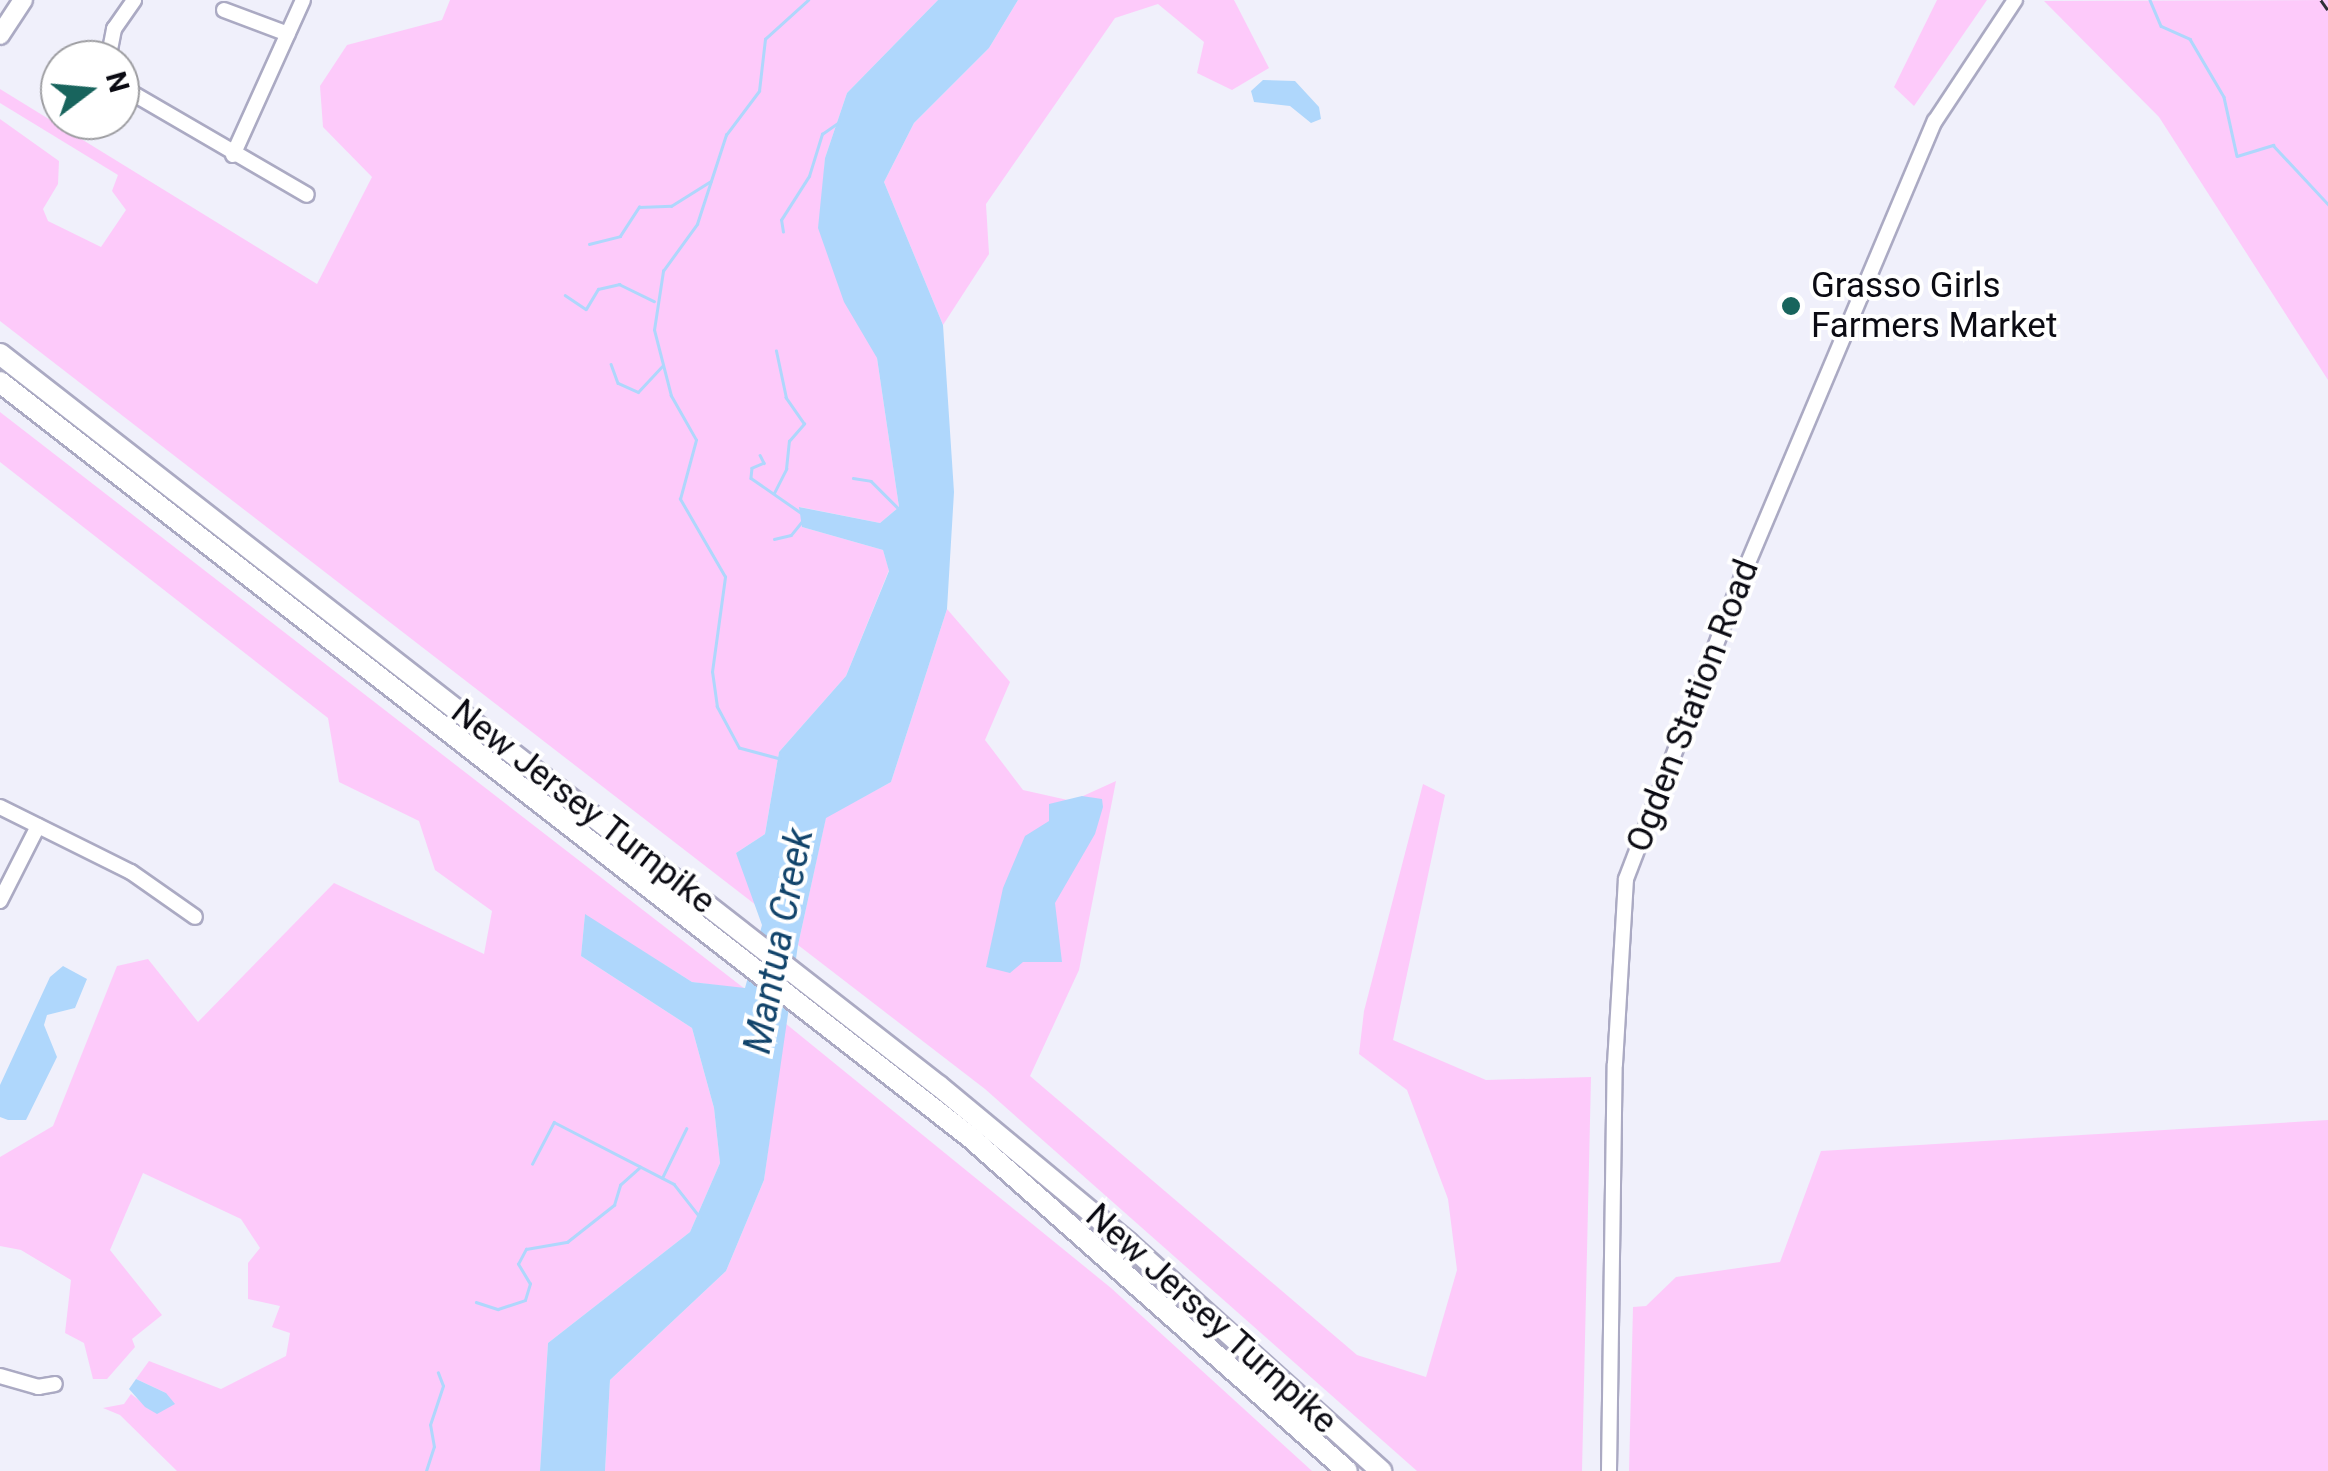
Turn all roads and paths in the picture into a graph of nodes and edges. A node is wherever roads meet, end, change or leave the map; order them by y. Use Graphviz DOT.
graph roads {
  1 [pos="23,0"];
  2 [pos="134,0"];
  3 [pos="303,0"];
  4 [pos="2015,0"];
  5 [pos="224,10"];
  6 [pos="288,34"];
  7 [pos="0,35"];
  8 [pos="112,40"];
  9 [pos="140,98"];
  10 [pos="234,156"];
  11 [pos="307,195"];
  12 [pos="0,354"];
  13 [pos="0,382"];
  14 [pos="0,807"];
  15 [pos="38,826"];
  16 [pos="0,902"];
  17 [pos="195,917"];
  18 [pos="810,998"];
  19 [pos="0,1376"];
  20 [pos="55,1384"];
  21 [pos="1347,1471"];
  22 [pos="1381,1471"];
  23 [pos="1609,1471"];
  1 -- 7 [label="main road"];
  2 -- 8 [label="street"];
  3 -- 6 [label="street"];
  4 -- 23 [label="street, Ogden Station Road"];
  5 -- 6 [label="street"];
  6 -- 10 [label="street"];
  9 -- 10 [label="street"];
  10 -- 11 [label="street"];
  12 -- 18 [label="highway, New Jersey Turnpike"];
  13 -- 18 [label="highway, New Jersey Turnpike"];
  14 -- 15 [label="street"];
  15 -- 16 [label="street"];
  15 -- 17 [label="street"];
  18 -- 21 [label="highway, New Jersey Turnpike"];
  18 -- 22 [label="highway, New Jersey Turnpike"];
  19 -- 20 [label="street"];
}
